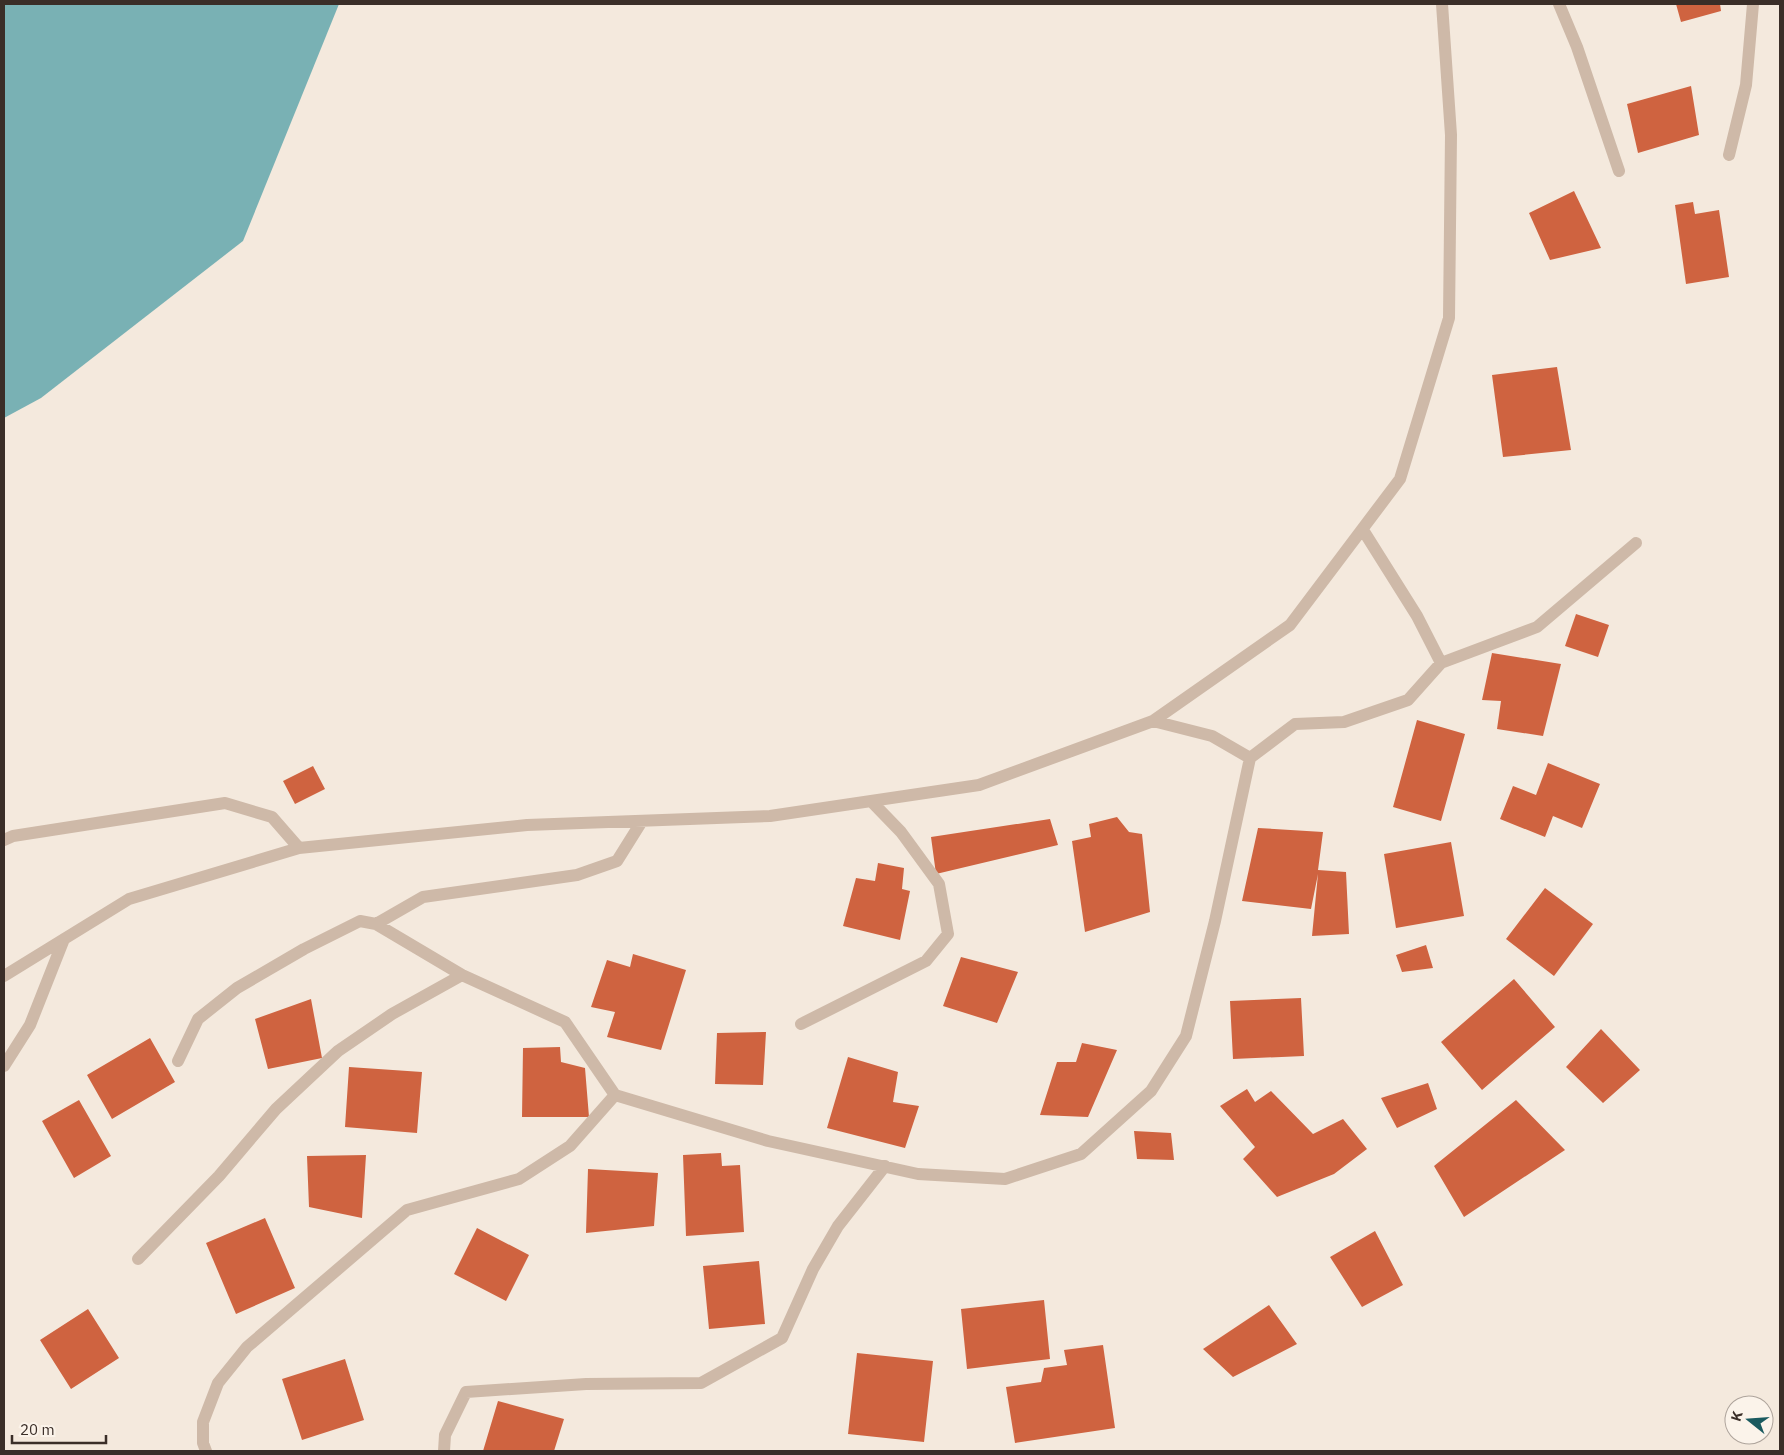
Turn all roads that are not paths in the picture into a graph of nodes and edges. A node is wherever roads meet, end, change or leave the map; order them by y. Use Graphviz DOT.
graph roads {
  1 [pos="1442,4"];
  2 [pos="1559,4"];
  3 [pos="1753,4"];
  4 [pos="1728,155"];
  5 [pos="1619,171"];
  6 [pos="1362,530"];
  7 [pos="1636,543"];
  8 [pos="1441,663"];
  9 [pos="1153,721"];
  10 [pos="1250,758"];
  11 [pos="871,801"];
  12 [pos="642,820"];
  13 [pos="4,840"];
  14 [pos="299,848"];
  15 [pos="376,924"];
  16 [pos="64,939"];
  17 [pos="462,975"];
  18 [pos="4,976"];
  19 [pos="801,1024"];
  20 [pos="178,1061"];
  21 [pos="4,1066"];
  22 [pos="615,1095"];
  23 [pos="885,1166"];
  24 [pos="138,1259"];
  25 [pos="206,1451"];
  26 [pos="444,1451"];
  1 -- 6 [label="street"];
  2 -- 5 [label="street"];
  3 -- 4 [label="street"];
  6 -- 8 [label="street"];
  6 -- 9 [label="street"];
  7 -- 8 [label="street"];
  8 -- 10 [label="street"];
  9 -- 10 [label="street"];
  9 -- 11 [label="street"];
  10 -- 23 [label="street"];
  11 -- 12 [label="street"];
  11 -- 19 [label="street"];
  12 -- 14 [label="street"];
  12 -- 15 [label="street"];
  13 -- 14 [label="street"];
  14 -- 16 [label="street"];
  15 -- 17 [label="street"];
  15 -- 20 [label="street"];
  16 -- 18 [label="street"];
  16 -- 21 [label="street"];
  17 -- 22 [label="street"];
  17 -- 24 [label="street"];
  22 -- 23 [label="street"];
  22 -- 25 [label="street"];
  23 -- 26 [label="street"];
}
